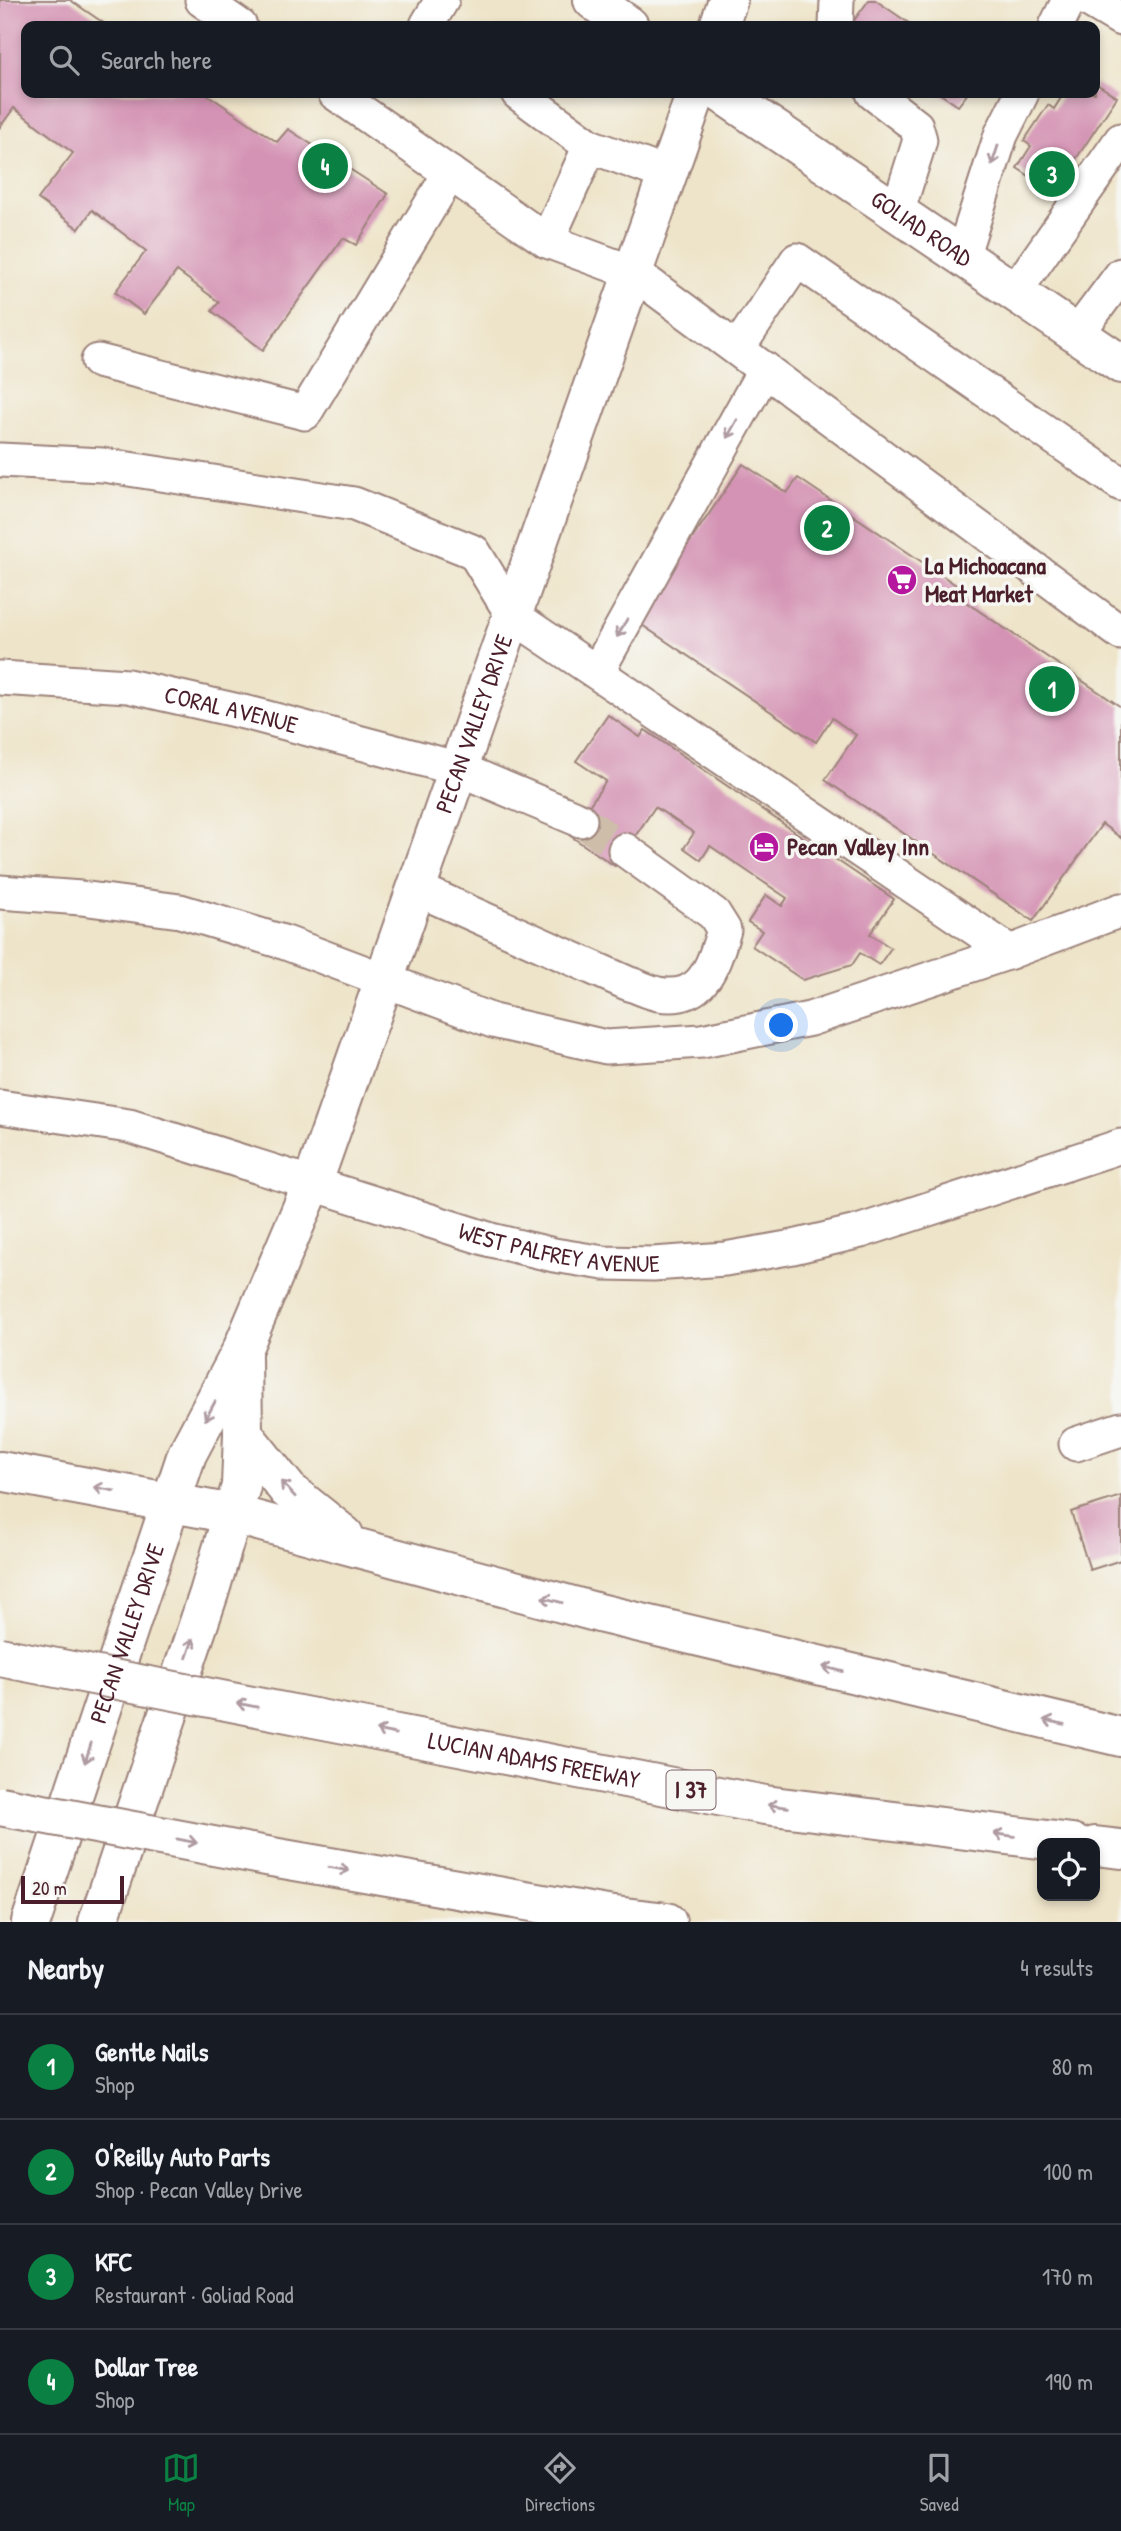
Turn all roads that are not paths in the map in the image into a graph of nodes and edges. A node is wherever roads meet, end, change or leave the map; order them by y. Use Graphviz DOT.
graph roads {
  1 [pos="202,0"];
  2 [pos="593,0"];
  3 [pos="728,0"];
  4 [pos="836,0"];
  5 [pos="1069,0"];
  6 [pos="1089,0"];
  7 [pos="1121,19"];
  8 [pos="233,21"];
  9 [pos="622,21"];
  10 [pos="721,21"];
  11 [pos="836,21"];
  12 [pos="1058,21"];
  13 [pos="352,98"];
  14 [pos="525,98"];
  15 [pos="694,98"];
  16 [pos="728,98"];
  17 [pos="880,98"];
  18 [pos="1020,98"];
  19 [pos="376,105"];
  20 [pos="1121,140"];
  21 [pos="590,146"];
  22 [pos="450,173"];
  23 [pos="669,175"];
  24 [pos="897,214"];
  25 [pos="547,241"];
  26 [pos="962,257"];
  27 [pos="634,272"];
  28 [pos="1121,275"];
  29 [pos="1014,293"];
  30 [pos="1077,334"];
  31 [pos="738,348"];
  32 [pos="99,361"];
  33 [pos="1121,365"];
  34 [pos="765,369"];
  35 [pos="0,460"];
  36 [pos="1121,484"];
  37 [pos="513,616"];
  38 [pos="1121,633"];
  39 [pos="597,672"];
  40 [pos="0,678"];
  41 [pos="459,769"];
  42 [pos="580,820"];
  43 [pos="625,850"];
  44 [pos="417,889"];
  45 [pos="0,892"];
  46 [pos="1121,910"];
  47 [pos="1010,952"];
  48 [pos="384,980"];
  49 [pos="0,1107"];
  50 [pos="1121,1146"];
  51 [pos="313,1182"];
  52 [pos="242,1350"];
  53 [pos="1121,1429"];
  54 [pos="243,1434"];
  55 [pos="1076,1444"];
  56 [pos="0,1471"];
  57 [pos="171,1502"];
  58 [pos="232,1514"];
  59 [pos="359,1547"];
  60 [pos="0,1657"];
  61 [pos="1121,1737"];
  62 [pos="0,1805"];
  63 [pos="1037,1839"];
  64 [pos="1100,1847"];
  65 [pos="1121,1849"];
  66 [pos="31,1922"];
  67 [pos="98,1922"];
  68 [pos="667,1922"];
  1 -- 8 [label="street"];
  2 -- 9 [label="main road"];
  3 -- 10 [label="main road"];
  4 -- 11 [label="street"];
  5 -- 12 [label="street"];
  6 -- 7 [label="street"];
  13 -- 19 [label="street"];
  14 -- 21 [label="street"];
  15 -- 23 [label="main road, PECAN VALLEY DRIVE"];
  16 -- 24 [label="main road, GOLIAD ROAD"];
  17 -- 24 [label="street"];
  18 -- 26 [label="street, one-way"];
  19 -- 22 [label="street"];
  20 -- 29 [label="street"];
  21 -- 23 [label="street"];
  21 -- 25 [label="street"];
  22 -- 25 [label="street"];
  22 -- 32 [label="street"];
  23 -- 27 [label="main road, PECAN VALLEY DRIVE"];
  24 -- 26 [label="main road, GOLIAD ROAD"];
  25 -- 27 [label="street"];
  26 -- 29 [label="main road, GOLIAD ROAD"];
  27 -- 31 [label="street"];
  27 -- 37 [label="main road, PECAN VALLEY DRIVE"];
  28 -- 30 [label="street"];
  29 -- 30 [label="main road, GOLIAD ROAD"];
  30 -- 33 [label="main road, GOLIAD ROAD"];
  31 -- 34 [label="street"];
  31 -- 36 [label="street"];
  34 -- 38 [label="street"];
  34 -- 39 [label="street, one-way"];
  35 -- 37 [label="street"];
  37 -- 39 [label="street"];
  37 -- 41 [label="main road, PECAN VALLEY DRIVE"];
  39 -- 47 [label="street"];
  40 -- 41 [label="street, CORAL AVENUE"];
  41 -- 42 [label="street, CORAL AVENUE"];
  41 -- 44 [label="main road, PECAN VALLEY DRIVE"];
  43 -- 44 [label="street"];
  44 -- 48 [label="main road, PECAN VALLEY DRIVE"];
  45 -- 48 [label="street"];
  46 -- 47 [label="street"];
  47 -- 48 [label="street"];
  48 -- 51 [label="main road, PECAN VALLEY DRIVE"];
  49 -- 51 [label="street, WEST PALFREY AVENUE"];
  50 -- 51 [label="street, WEST PALFREY AVENUE"];
  51 -- 52 [label="main road, PECAN VALLEY DRIVE"];
  52 -- 54 [label="main road, PECAN VALLEY DRIVE"];
  52 -- 57 [label="main road, PECAN VALLEY DRIVE, one-way"];
  53 -- 55 [label="street"];
  54 -- 58 [label="main road, PECAN VALLEY DRIVE"];
  59 -- 54 [label="main road, one-way"];
  57 -- 56 [label="main road, one-way"];
  57 -- 58 [label="main road"];
  57 -- 66 [label="main road, PECAN VALLEY DRIVE, one-way"];
  58 -- 59 [label="main road"];
  67 -- 58 [label="main road, PECAN VALLEY DRIVE, one-way"];
  61 -- 59 [label="main road, one-way"];
  63 -- 60 [label="main road, LUCIAN ADAMS FREEWAY / I 37, one-way, bridge"];
  62 -- 68 [label="main road, one-way, bridge"];
  64 -- 65 [label="main road"];
}
